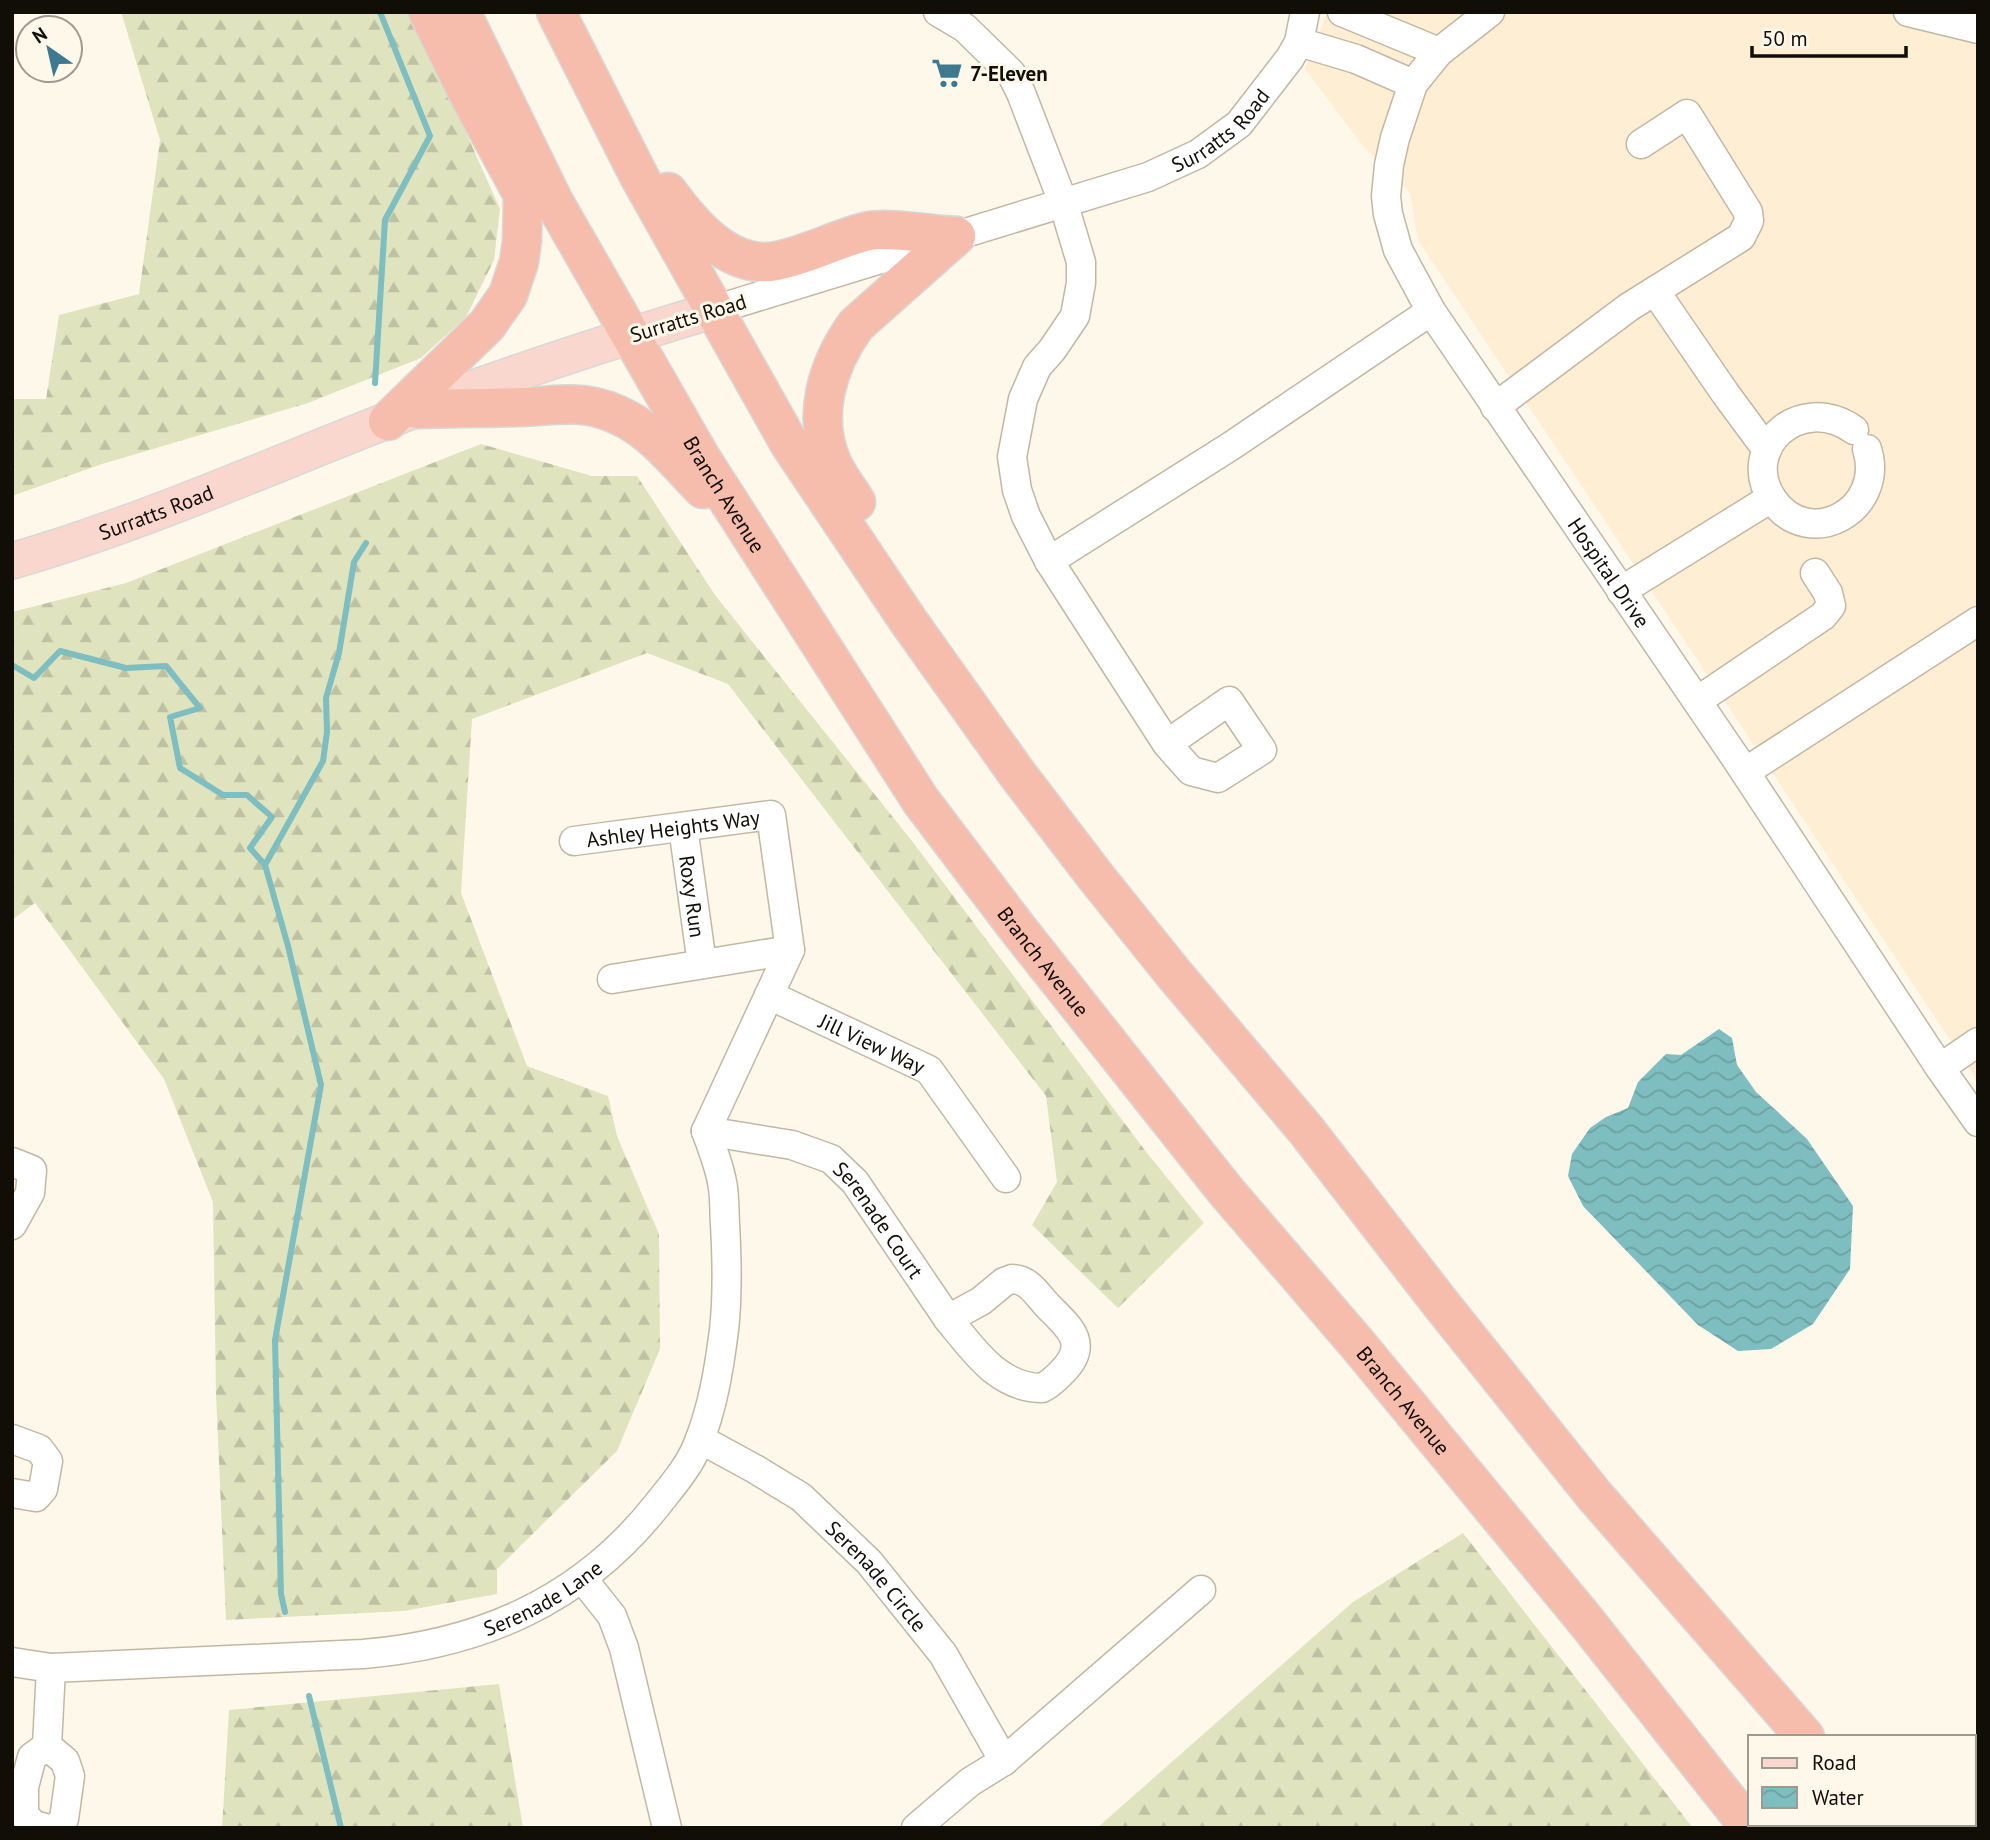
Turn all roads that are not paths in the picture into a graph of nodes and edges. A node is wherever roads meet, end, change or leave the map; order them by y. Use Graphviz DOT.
graph roads {
  1 [pos="428,12"];
  2 [pos="460,12"];
  3 [pos="556,12"];
  4 [pos="938,12"];
  5 [pos="1305,12"];
  6 [pos="1342,12"];
  7 [pos="1490,12"];
  8 [pos="1908,12"];
  9 [pos="1978,29"];
  10 [pos="1299,41"];
  11 [pos="1439,51"];
  12 [pos="1413,85"];
  13 [pos="596,94"];
  14 [pos="1641,144"];
  15 [pos="1063,202"];
  16 [pos="956,236"];
  17 [pos="1655,290"];
  18 [pos="714,310"];
  19 [pos="1431,312"];
  20 [pos="630,335"];
  21 [pos="1495,407"];
  22 [pos="402,415"];
  23 [pos="1767,450"];
  24 [pos="1771,498"];
  25 [pos="752,539"];
  26 [pos="12,561"];
  27 [pos="1049,561"];
  28 [pos="1815,573"];
  29 [pos="1621,591"];
  30 [pos="1978,621"];
  31 [pos="909,622"];
  32 [pos="1697,701"];
  33 [pos="1167,744"];
  34 [pos="1745,772"];
  35 [pos="683,827"];
  36 [pos="574,841"];
  37 [pos="790,950"];
  38 [pos="702,964"];
  39 [pos="612,979"];
  40 [pos="769,995"];
  41 [pos="1978,1042"];
  42 [pos="1940,1068"];
  43 [pos="1978,1122"];
  44 [pos="706,1131"];
  45 [pos="12,1162"];
  46 [pos="1006,1178"];
  47 [pos="12,1225"];
  48 [pos="948,1319"];
  49 [pos="12,1439"];
  50 [pos="700,1439"];
  51 [pos="12,1493"];
  52 [pos="582,1578"];
  53 [pos="1201,1590"];
  54 [pos="12,1662"];
  55 [pos="51,1668"];
  56 [pos="1803,1735"];
  57 [pos="47,1746"];
  58 [pos="1004,1761"];
  59 [pos="1748,1825"];
  60 [pos="45,1828"];
  61 [pos="56,1828"];
  62 [pos="667,1828"];
  63 [pos="916,1828"];
  1 -- 22 [label="highway"];
  2 -- 20 [label="highway, Branch Avenue"];
  3 -- 13 [label="highway"];
  4 -- 15 [label="street"];
  5 -- 10 [label="street, Surratts Road"];
  6 -- 11 [label="street"];
  7 -- 11 [label="street, Hospital Drive"];
  8 -- 9 [label="street"];
  10 -- 12 [label="street"];
  10 -- 15 [label="street, Surratts Road"];
  11 -- 12 [label="street, Hospital Drive"];
  12 -- 19 [label="street, Hospital Drive"];
  13 -- 16 [label="highway"];
  13 -- 18 [label="highway"];
  14 -- 17 [label="street"];
  15 -- 16 [label="street, Surratts Road"];
  15 -- 27 [label="street"];
  16 -- 18 [label="street, Surratts Road"];
  16 -- 31 [label="highway"];
  17 -- 21 [label="street"];
  17 -- 23 [label="street"];
  18 -- 20 [label="main road, Surratts Road"];
  18 -- 31 [label="highway"];
  19 -- 21 [label="street, Hospital Drive"];
  19 -- 27 [label="street"];
  20 -- 22 [label="main road, Surratts Road"];
  20 -- 25 [label="highway, Branch Avenue"];
  21 -- 29 [label="street, Hospital Drive"];
  22 -- 25 [label="highway"];
  22 -- 26 [label="main road, Surratts Road"];
  23 -- 24 [label="street"];
  23 -- 24 [label="street"];
  24 -- 29 [label="street"];
  25 -- 59 [label="highway, Branch Avenue"];
  27 -- 33 [label="street"];
  28 -- 32 [label="street"];
  29 -- 32 [label="street, Hospital Drive"];
  30 -- 34 [label="street"];
  31 -- 56 [label="highway"];
  32 -- 34 [label="street, Hospital Drive"];
  34 -- 42 [label="street, Hospital Drive"];
  35 -- 36 [label="street, Ashley Heights Way"];
  35 -- 37 [label="street, Ashley Heights Way"];
  35 -- 38 [label="street, Roxy Run"];
  37 -- 38 [label="street"];
  37 -- 40 [label="street"];
  38 -- 39 [label="street"];
  40 -- 44 [label="street"];
  40 -- 46 [label="street, Jill View Way"];
  41 -- 42 [label="street"];
  42 -- 43 [label="street, Hospital Drive"];
  44 -- 48 [label="street, Serenade Court"];
  44 -- 50 [label="street, Serenade Lane"];
  45 -- 47 [label="street"];
  48 -- 48 [label="street, Serenade Court"];
  49 -- 51 [label="street"];
  50 -- 52 [label="street, Serenade Lane"];
  50 -- 58 [label="street, Serenade Circle"];
  52 -- 55 [label="street, Serenade Lane"];
  52 -- 62 [label="street"];
  53 -- 58 [label="street"];
  54 -- 55 [label="street, Serenade Lane"];
  55 -- 57 [label="street"];
  57 -- 60 [label="street"];
  57 -- 61 [label="street"];
  58 -- 63 [label="street"];
}
